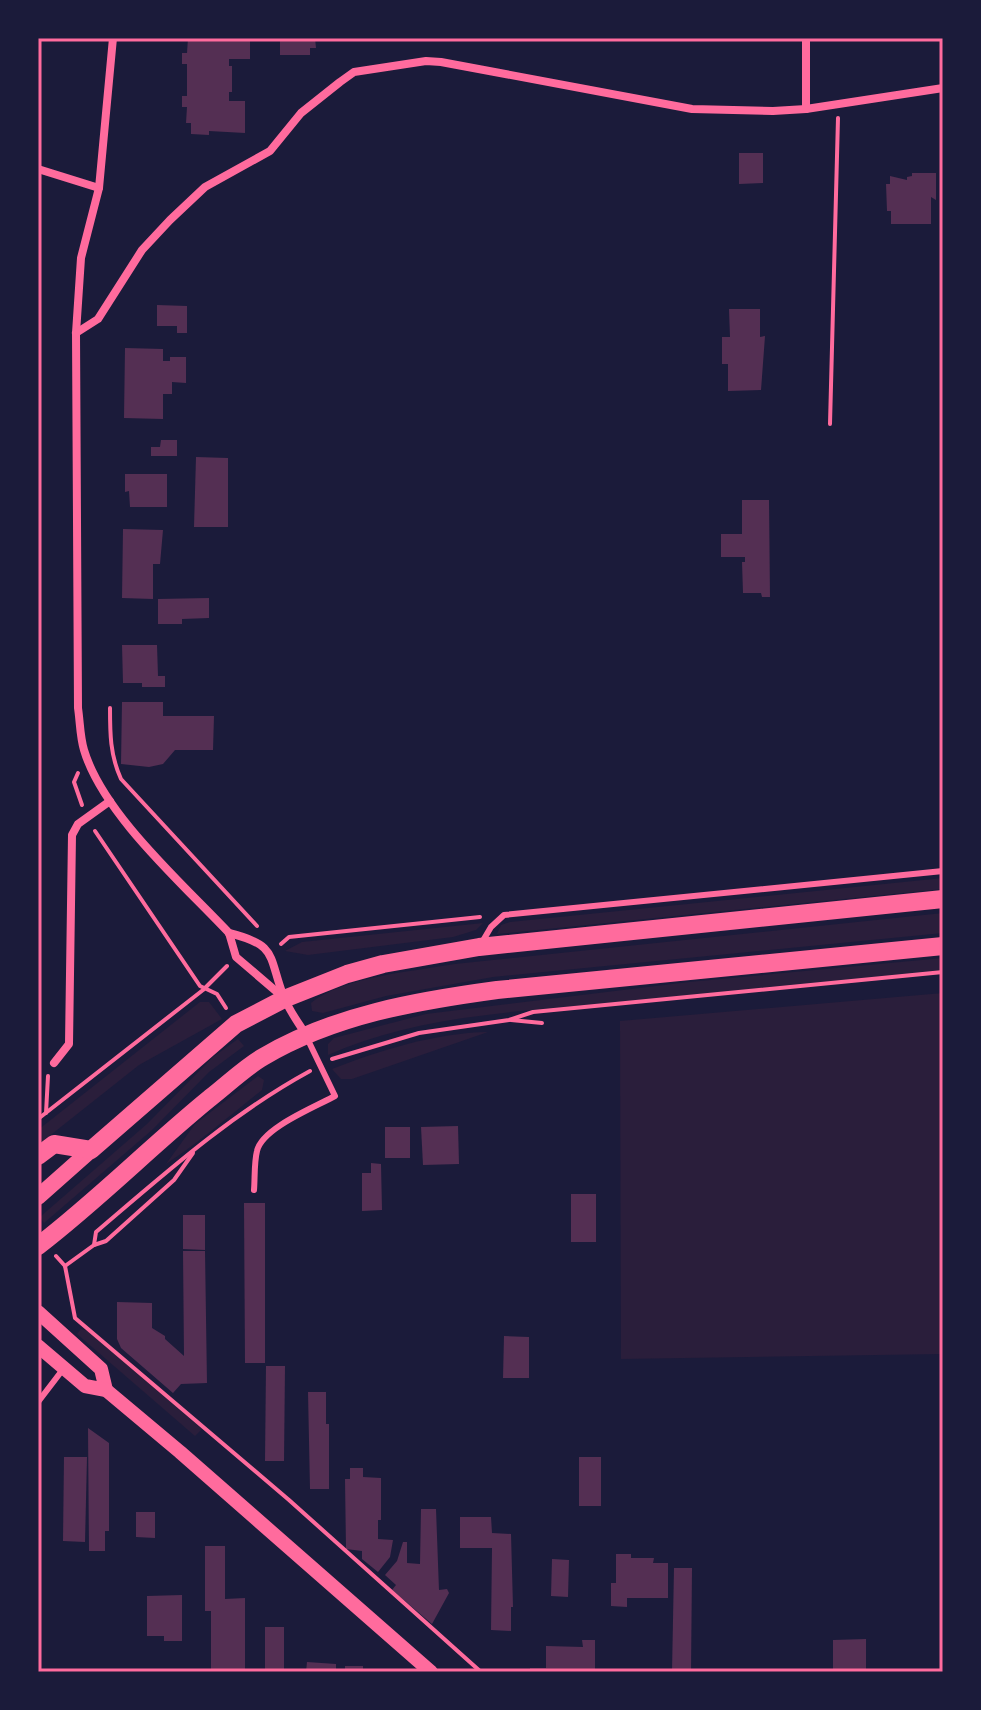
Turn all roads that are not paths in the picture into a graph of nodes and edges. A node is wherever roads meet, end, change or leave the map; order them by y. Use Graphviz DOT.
graph roads {
  1 [pos="113,38"];
  2 [pos="806,38"];
  3 [pos="943,88"];
  4 [pos="806,109"];
  5 [pos="38,169"];
  6 [pos="99,188"];
  7 [pos="76,333"];
  8 [pos="110,801"];
  9 [pos="943,871"];
  10 [pos="943,899"];
  11 [pos="229,933"];
  12 [pos="943,946"];
  13 [pos="479,947"];
  14 [pos="284,999"];
  15 [pos="306,1035"];
  16 [pos="54,1063"];
  17 [pos="91,1150"];
  18 [pos="38,1156"];
  19 [pos="254,1190"];
  20 [pos="38,1197"];
  21 [pos="38,1246"];
  22 [pos="38,1312"];
  23 [pos="38,1346"];
  24 [pos="64,1368"];
  25 [pos="106,1390"];
  26 [pos="38,1402"];
  27 [pos="431,1672"];
  1 -- 6 [label="street"];
  2 -- 4 [label="street"];
  3 -- 4 [label="street"];
  4 -- 7 [label="street"];
  5 -- 6 [label="street"];
  6 -- 7 [label="street"];
  7 -- 8 [label="street"];
  8 -- 11 [label="street"];
  8 -- 16 [label="street"];
  9 -- 13 [label="lane"];
  10 -- 13 [label="main road"];
  11 -- 14 [label="street"];
  11 -- 14 [label="street"];
  12 -- 15 [label="main road"];
  13 -- 14 [label="main road"];
  14 -- 15 [label="street"];
  14 -- 17 [label="main road"];
  15 -- 19 [label="lane"];
  15 -- 21 [label="main road"];
  17 -- 18 [label="main road"];
  17 -- 20 [label="main road"];
  22 -- 25 [label="street"];
  23 -- 24 [label="street"];
  24 -- 25 [label="street"];
  24 -- 26 [label="lane"];
  25 -- 27 [label="street"];
}
